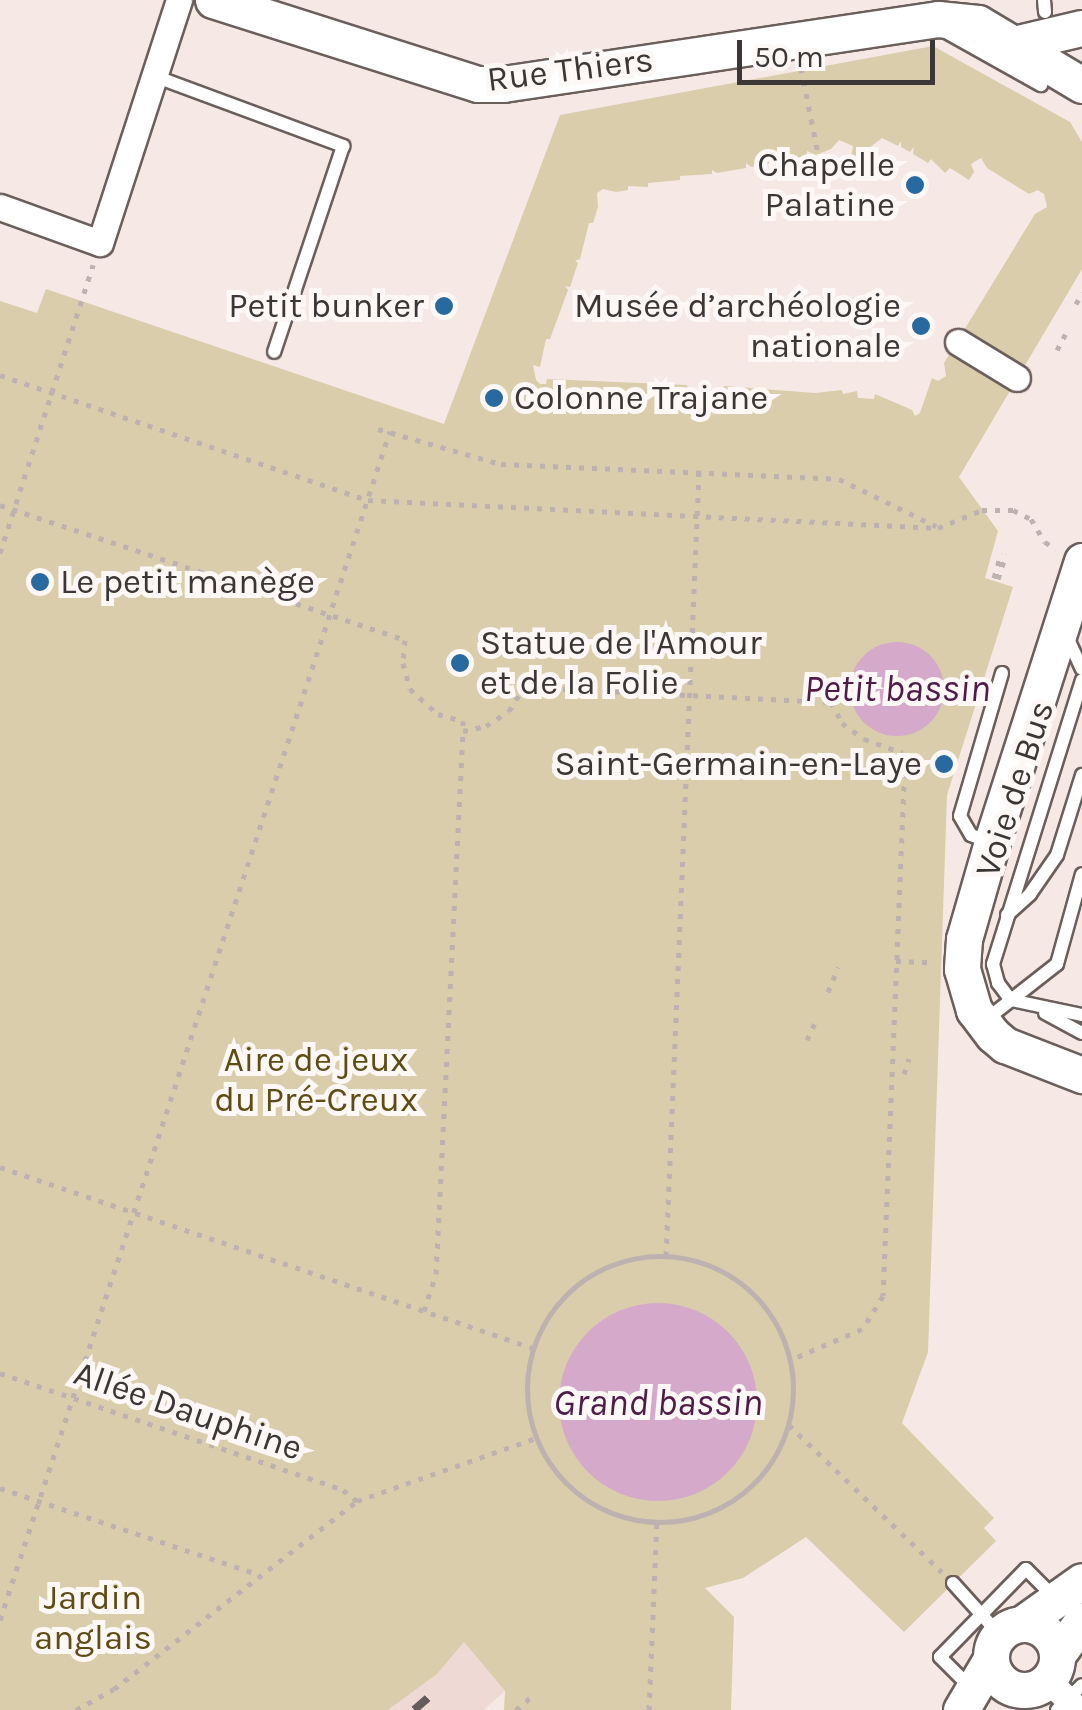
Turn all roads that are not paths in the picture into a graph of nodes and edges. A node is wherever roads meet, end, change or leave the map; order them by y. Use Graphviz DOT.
graph roads {
  1 [pos="179,0"];
  2 [pos="213,0"];
  3 [pos="1054,4"];
  4 [pos="935,13"];
  5 [pos="1082,29"];
  6 [pos="1018,43"];
  7 [pos="154,76"];
  8 [pos="1041,85"];
  9 [pos="1082,85"];
  10 [pos="0,207"];
  11 [pos="958,342"];
  12 [pos="274,352"];
  13 [pos="1017,378"];
  14 [pos="1076,558"];
  15 [pos="1062,625"];
  16 [pos="1082,669"];
  17 [pos="1002,673"];
  18 [pos="1082,680"];
  19 [pos="1082,775"];
  20 [pos="992,842"];
  21 [pos="1082,874"];
  22 [pos="1006,917"];
  23 [pos="1012,1000"];
  24 [pos="1039,1009"];
  25 [pos="1082,1016"];
  26 [pos="981,1024"];
  27 [pos="1082,1034"];
  28 [pos="1082,1075"];
  29 [pos="954,1583"];
  30 [pos="1074,1600"];
  31 [pos="999,1633"];
  32 [pos="1034,1694"];
  1 -- 7 [label="street"];
  2 -- 4 [label="main road, Rue Thiers"];
  3 -- 5 [label="main road"];
  4 -- 6 [label="main road, Rue Thiers"];
  4 -- 8 [label="lane"];
  5 -- 6 [label="main road"];
  6 -- 9 [label="main road, Rue Thiers"];
  7 -- 10 [label="street"];
  7 -- 12 [label="lane"];
  11 -- 13 [label="street"];
  14 -- 15 [label="main road"];
  15 -- 16 [label="lane, Voie de Bus"];
  15 -- 20 [label="main road"];
  17 -- 20 [label="lane"];
  18 -- 22 [label="lane, Voie de Bus"];
  19 -- 22 [label="lane, Voie de Bus"];
  20 -- 26 [label="main road"];
  21 -- 23 [label="lane"];
  22 -- 23 [label="lane, Voie de Bus"];
  23 -- 24 [label="lane"];
  23 -- 26 [label="lane"];
  24 -- 25 [label="lane"];
  24 -- 27 [label="lane"];
  26 -- 28 [label="main road"];
  29 -- 31 [label="lane"];
  30 -- 31 [label="main road"];
  30 -- 32 [label="main road"];
  31 -- 32 [label="main road"];
  31 -- 32 [label="main road"];
}
